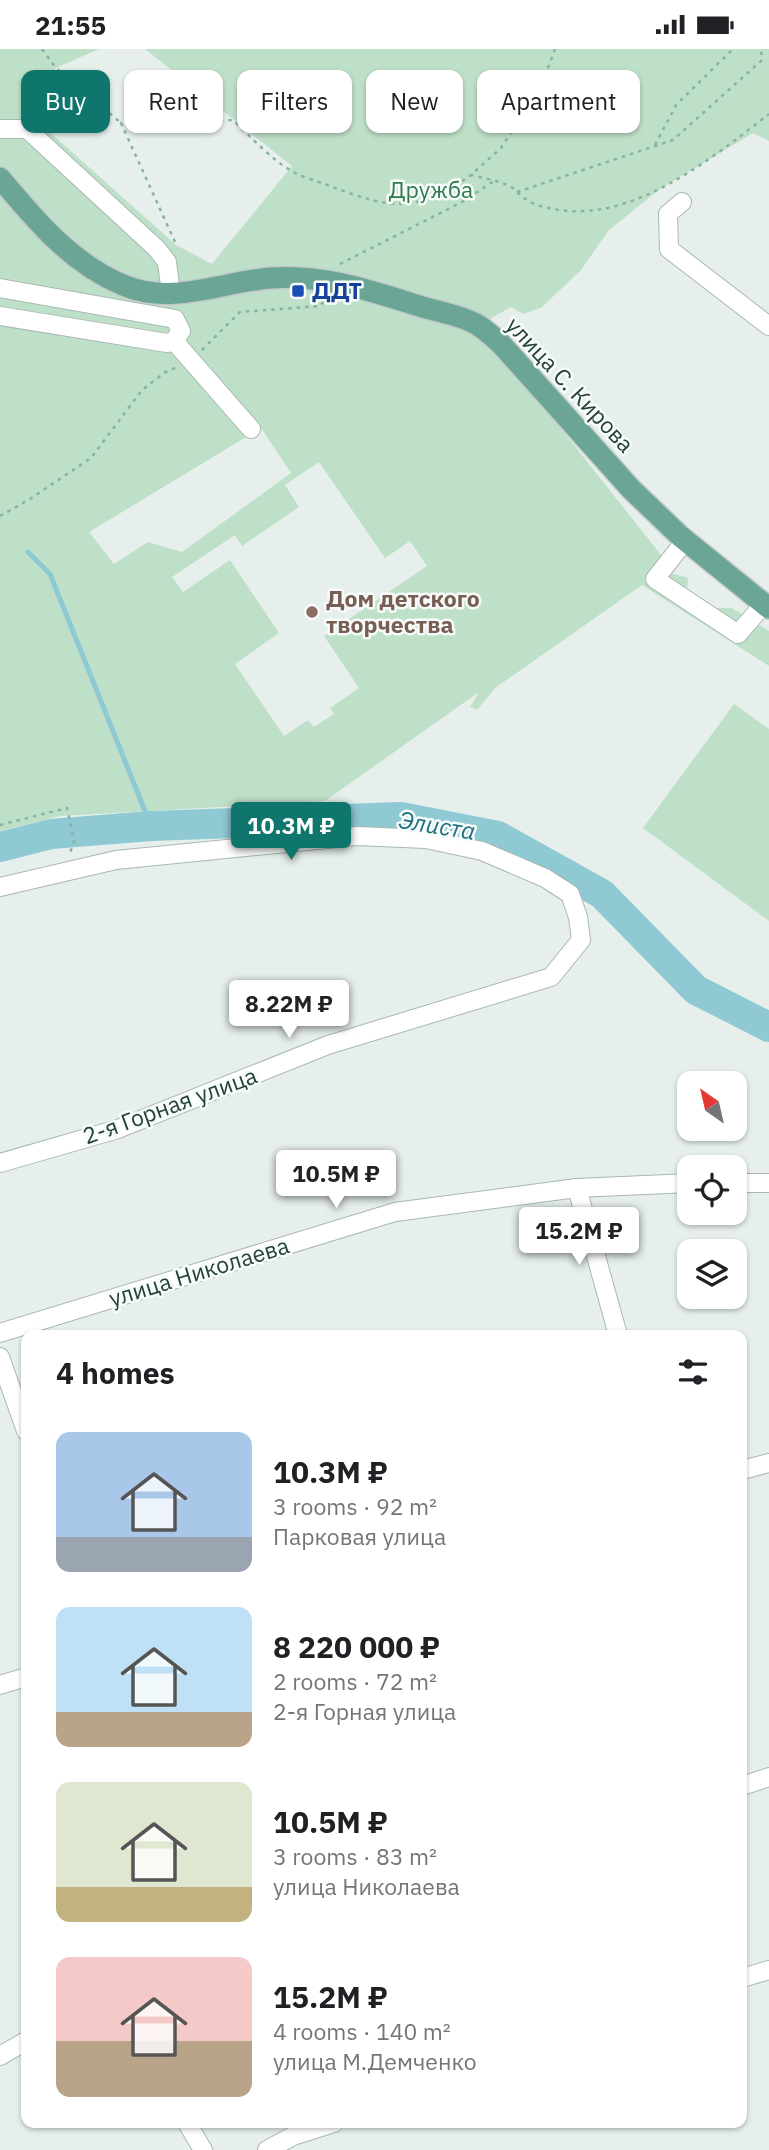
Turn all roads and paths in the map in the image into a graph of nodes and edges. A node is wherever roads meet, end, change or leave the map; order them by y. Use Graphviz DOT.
graph roads {
  1 [pos="42,49"];
  2 [pos="555,49"];
  3 [pos="733,49"];
  4 [pos="761,49"];
  5 [pos="769,114"];
  6 [pos="121,123"];
  7 [pos="0,129"];
  8 [pos="655,145"];
  9 [pos="471,175"];
  10 [pos="0,178"];
  11 [pos="494,181"];
  12 [pos="517,192"];
  13 [pos="682,202"];
  14 [pos="176,246"];
  15 [pos="337,281"];
  16 [pos="0,288"];
  17 [pos="171,294"];
  18 [pos="0,316"];
  19 [pos="769,326"];
  20 [pos="174,341"];
  21 [pos="191,361"];
  22 [pos="251,429"];
  23 [pos="0,516"];
  24 [pos="685,541"];
  25 [pos="766,606"];
  26 [pos="0,825"];
  27 [pos="74,841"];
  28 [pos="0,887"];
  29 [pos="0,1163"];
  30 [pos="747,1183"];
  31 [pos="769,1183"];
  32 [pos="677,1184"];
  33 [pos="577,1188"];
  34 [pos="617,1330"];
  35 [pos="0,1333"];
  36 [pos="0,1357"];
  37 [pos="21,1417"];
  38 [pos="769,1463"];
  39 [pos="747,1469"];
  40 [pos="21,1679"];
  41 [pos="0,1685"];
  42 [pos="769,1777"];
  43 [pos="747,1780"];
  44 [pos="769,1970"];
  45 [pos="747,1977"];
  46 [pos="21,2044"];
  47 [pos="0,2056"];
  48 [pos="190,2128"];
  49 [pos="318,2128"];
  50 [pos="203,2150"];
  51 [pos="267,2150"];
  1 -- 6 [label="path"];
  2 -- 9 [label="path"];
  3 -- 8 [label="path"];
  4 -- 8 [label="path"];
  5 -- 12 [label="path"];
  6 -- 9 [label="path"];
  6 -- 14 [label="path"];
  7 -- 17 [label="street"];
  8 -- 12 [label="path"];
  9 -- 11 [label="path"];
  10 -- 17 [label="main road, улица С. Кирова"];
  11 -- 12 [label="path"];
  11 -- 15 [label="path"];
  13 -- 19 [label="street"];
  15 -- 17 [label="main road, улица С. Кирова"];
  15 -- 21 [label="path"];
  15 -- 24 [label="main road, улица С. Кирова"];
  16 -- 20 [label="street"];
  18 -- 20 [label="street"];
  20 -- 21 [label="street"];
  21 -- 22 [label="street"];
  21 -- 23 [label="path"];
  24 -- 25 [label="main road, улица С. Кирова"];
  24 -- 25 [label="street"];
  26 -- 27 [label="path"];
  28 -- 29 [label="street, 2-я Горная улица"];
  30 -- 31 [label="street"];
  32 -- 33 [label="street, улица Николаева"];
  33 -- 34 [label="street"];
  33 -- 35 [label="street, улица Николаева"];
  36 -- 37 [label="street"];
  38 -- 39 [label="street"];
  40 -- 41 [label="street"];
  42 -- 43 [label="street"];
  44 -- 45 [label="street"];
  46 -- 47 [label="street"];
  48 -- 50 [label="street"];
  49 -- 51 [label="street"];
}
